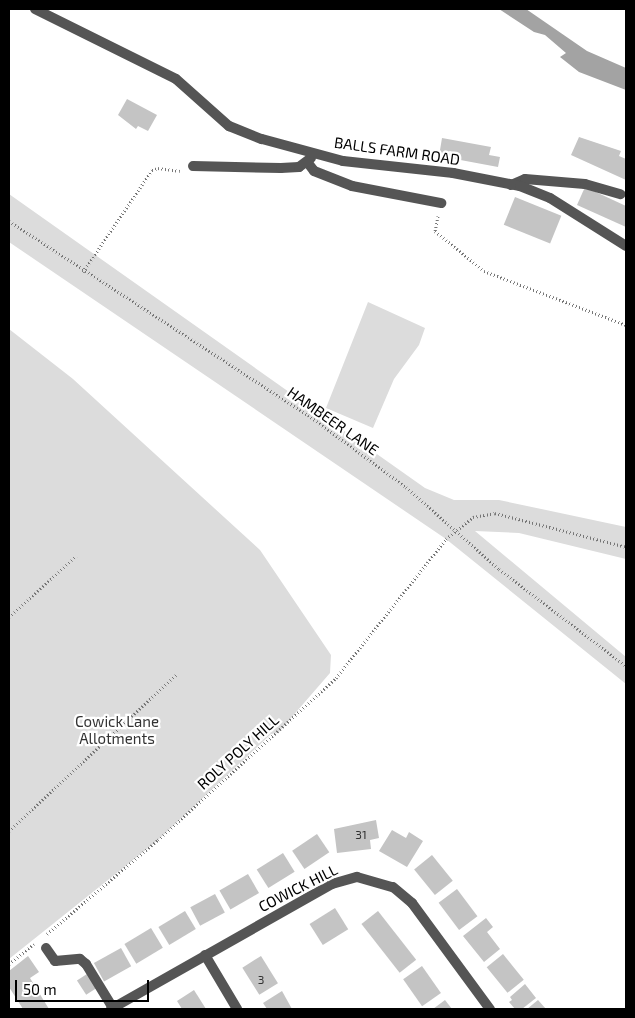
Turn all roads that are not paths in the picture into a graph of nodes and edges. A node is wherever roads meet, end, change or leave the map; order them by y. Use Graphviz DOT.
graph roads {
  1 [pos="35,9"];
  2 [pos="314,153"];
  3 [pos="308,163"];
  4 [pos="193,166"];
  5 [pos="511,185"];
  6 [pos="621,194"];
  7 [pos="441,203"];
  8 [pos="626,246"];
  9 [pos="41,945"];
  10 [pos="205,956"];
  11 [pos="112,1009"];
  12 [pos="237,1009"];
  13 [pos="490,1009"];
  1 -- 2 [label="street, BALLS FARM ROAD"];
  2 -- 3 [label="street"];
  2 -- 5 [label="street, BALLS FARM ROAD"];
  3 -- 4 [label="street"];
  3 -- 7 [label="street"];
  5 -- 6 [label="street"];
  5 -- 8 [label="street, BALLS FARM ROAD"];
  9 -- 11 [label="street"];
  10 -- 11 [label="street, COWICK HILL"];
  10 -- 12 [label="street"];
  10 -- 13 [label="street, COWICK HILL"];
}
